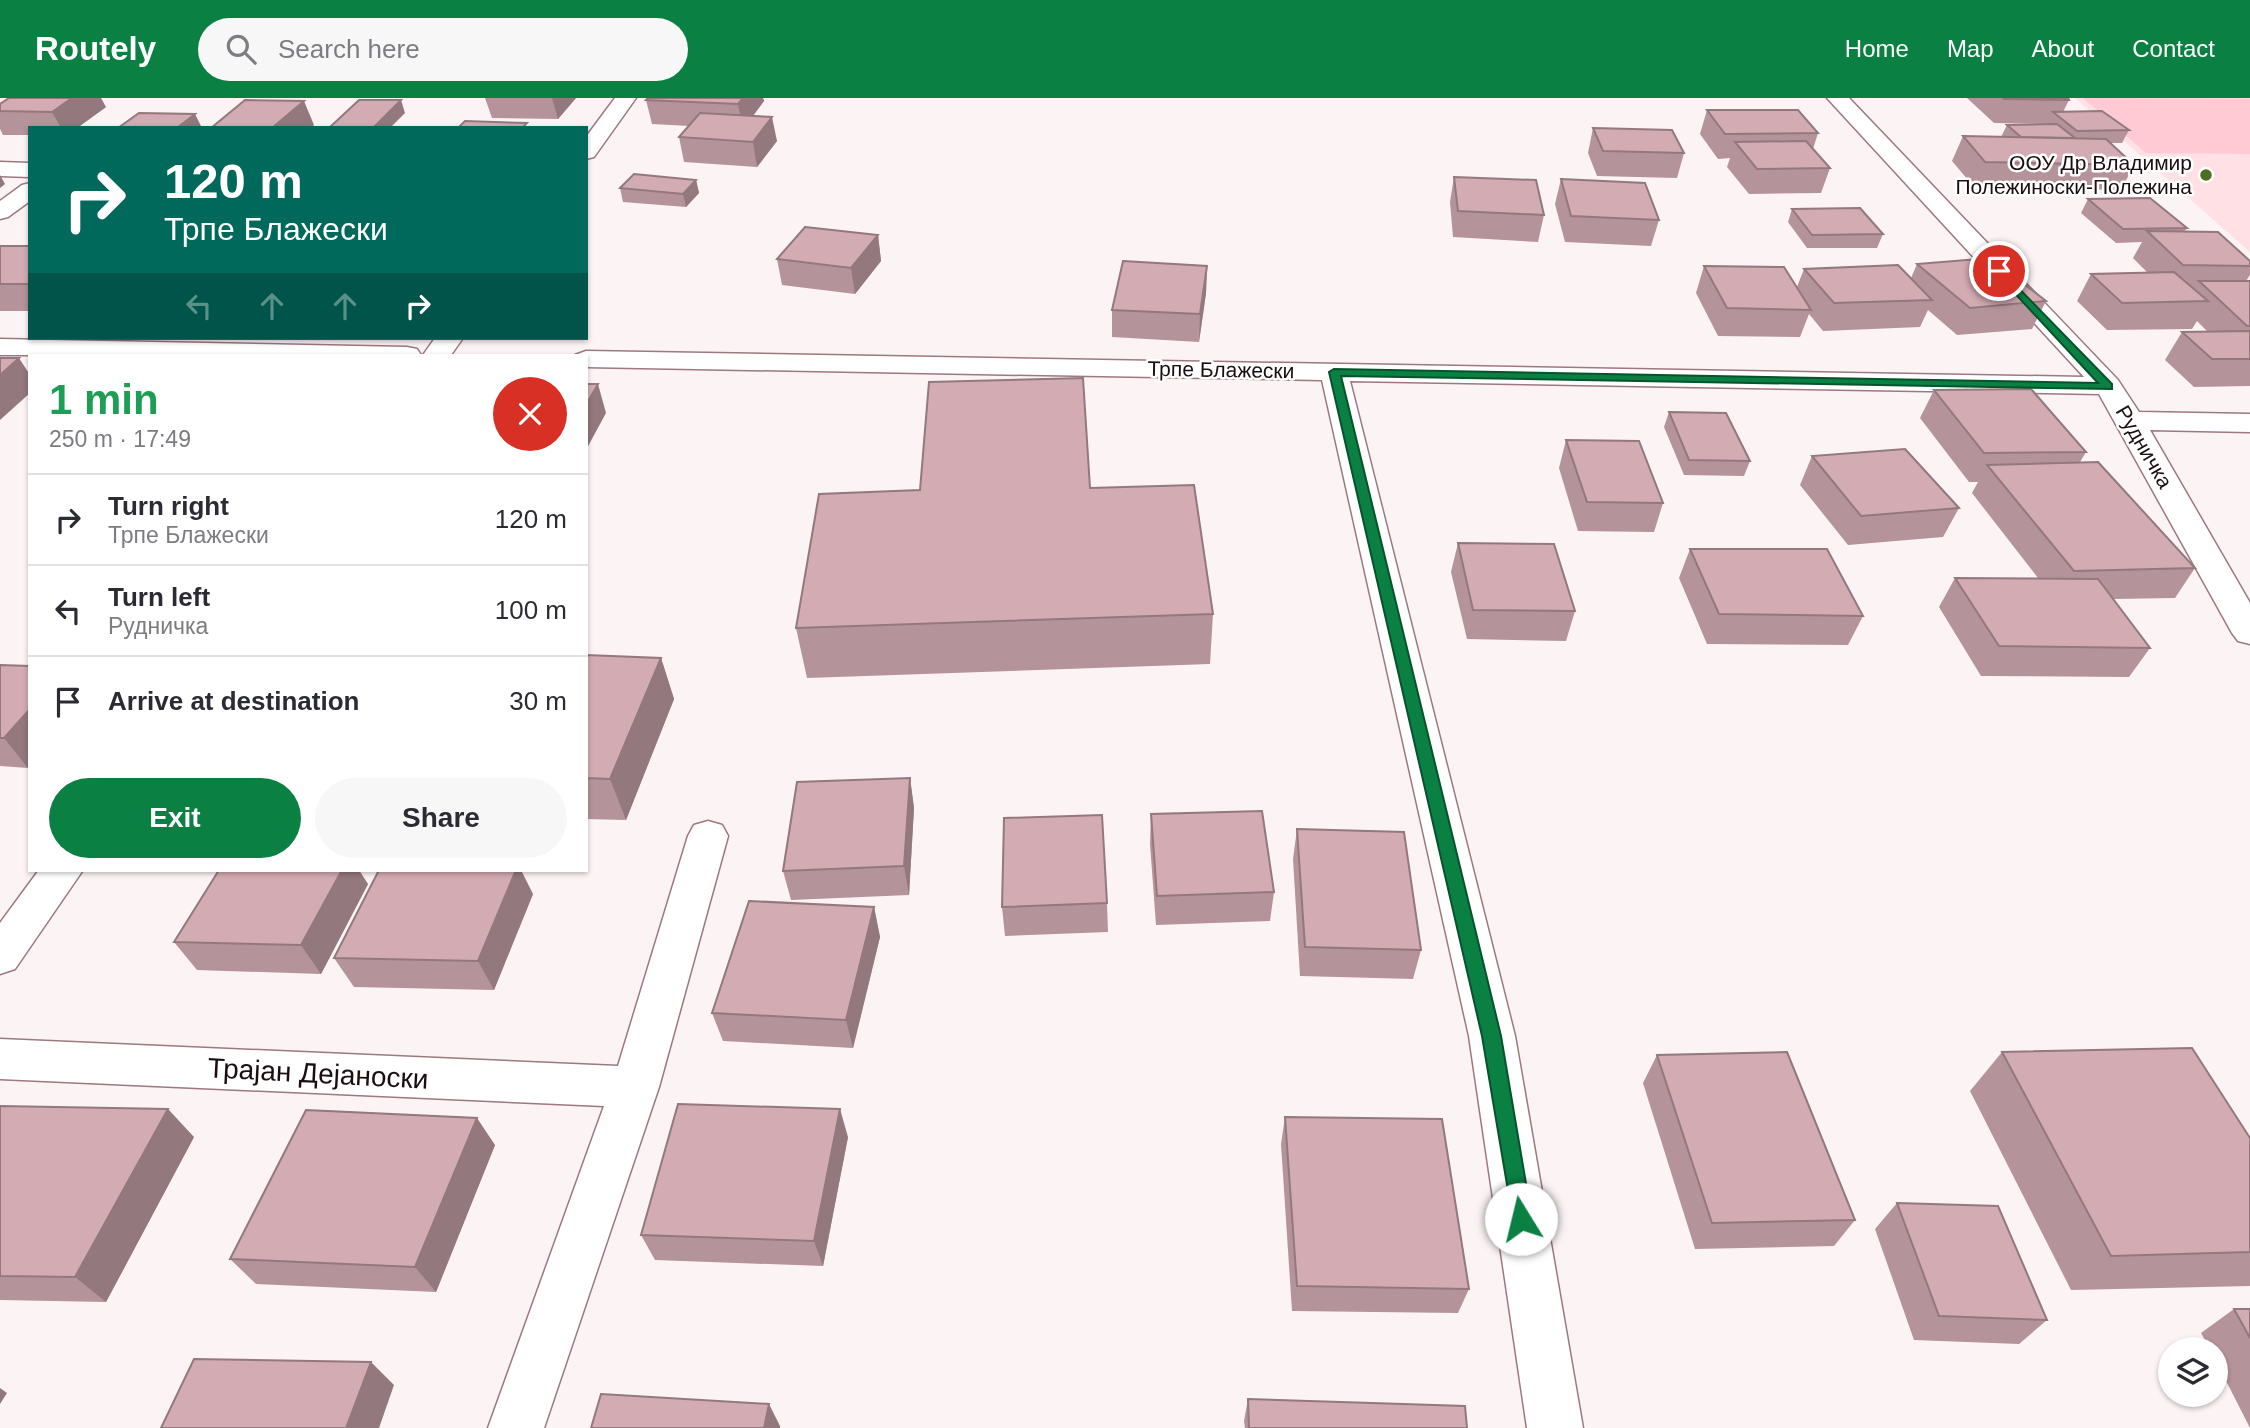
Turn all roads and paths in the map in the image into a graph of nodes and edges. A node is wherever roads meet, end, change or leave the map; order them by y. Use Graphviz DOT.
graph roads {
  1 [pos="626,98"];
  2 [pos="1837,98"];
  3 [pos="588,149"];
  4 [pos="0,169"];
  5 [pos="28,170"];
  6 [pos="28,191"];
  7 [pos="0,212"];
  8 [pos="0,347"];
  9 [pos="356,354"];
  10 [pos="588,359"];
  11 [pos="1334,372"];
  12 [pos="2108,386"];
  13 [pos="2130,421"];
  14 [pos="2250,423"];
  15 [pos="2250,633"];
  16 [pos="708,836"];
  17 [pos="61,872"];
  18 [pos="0,956"];
  19 [pos="0,1059"];
  20 [pos="635,1087"];
  21 [pos="516,1428"];
  22 [pos="1555,1428"];
  1 -- 3 [label="street"];
  2 -- 12 [label="street, Рудничка"];
  4 -- 5 [label="street"];
  6 -- 7 [label="street"];
  8 -- 9 [label="street"];
  10 -- 11 [label="street, Трпе Блажески"];
  11 -- 12 [label="street, Трпе Блажески"];
  11 -- 22 [label="street"];
  12 -- 13 [label="street, Рудничка"];
  13 -- 14 [label="street"];
  13 -- 15 [label="street, Рудничка"];
  16 -- 20 [label="street"];
  17 -- 18 [label="street"];
  19 -- 20 [label="street, Трајан Дејаноски"];
  20 -- 21 [label="street"];
}
